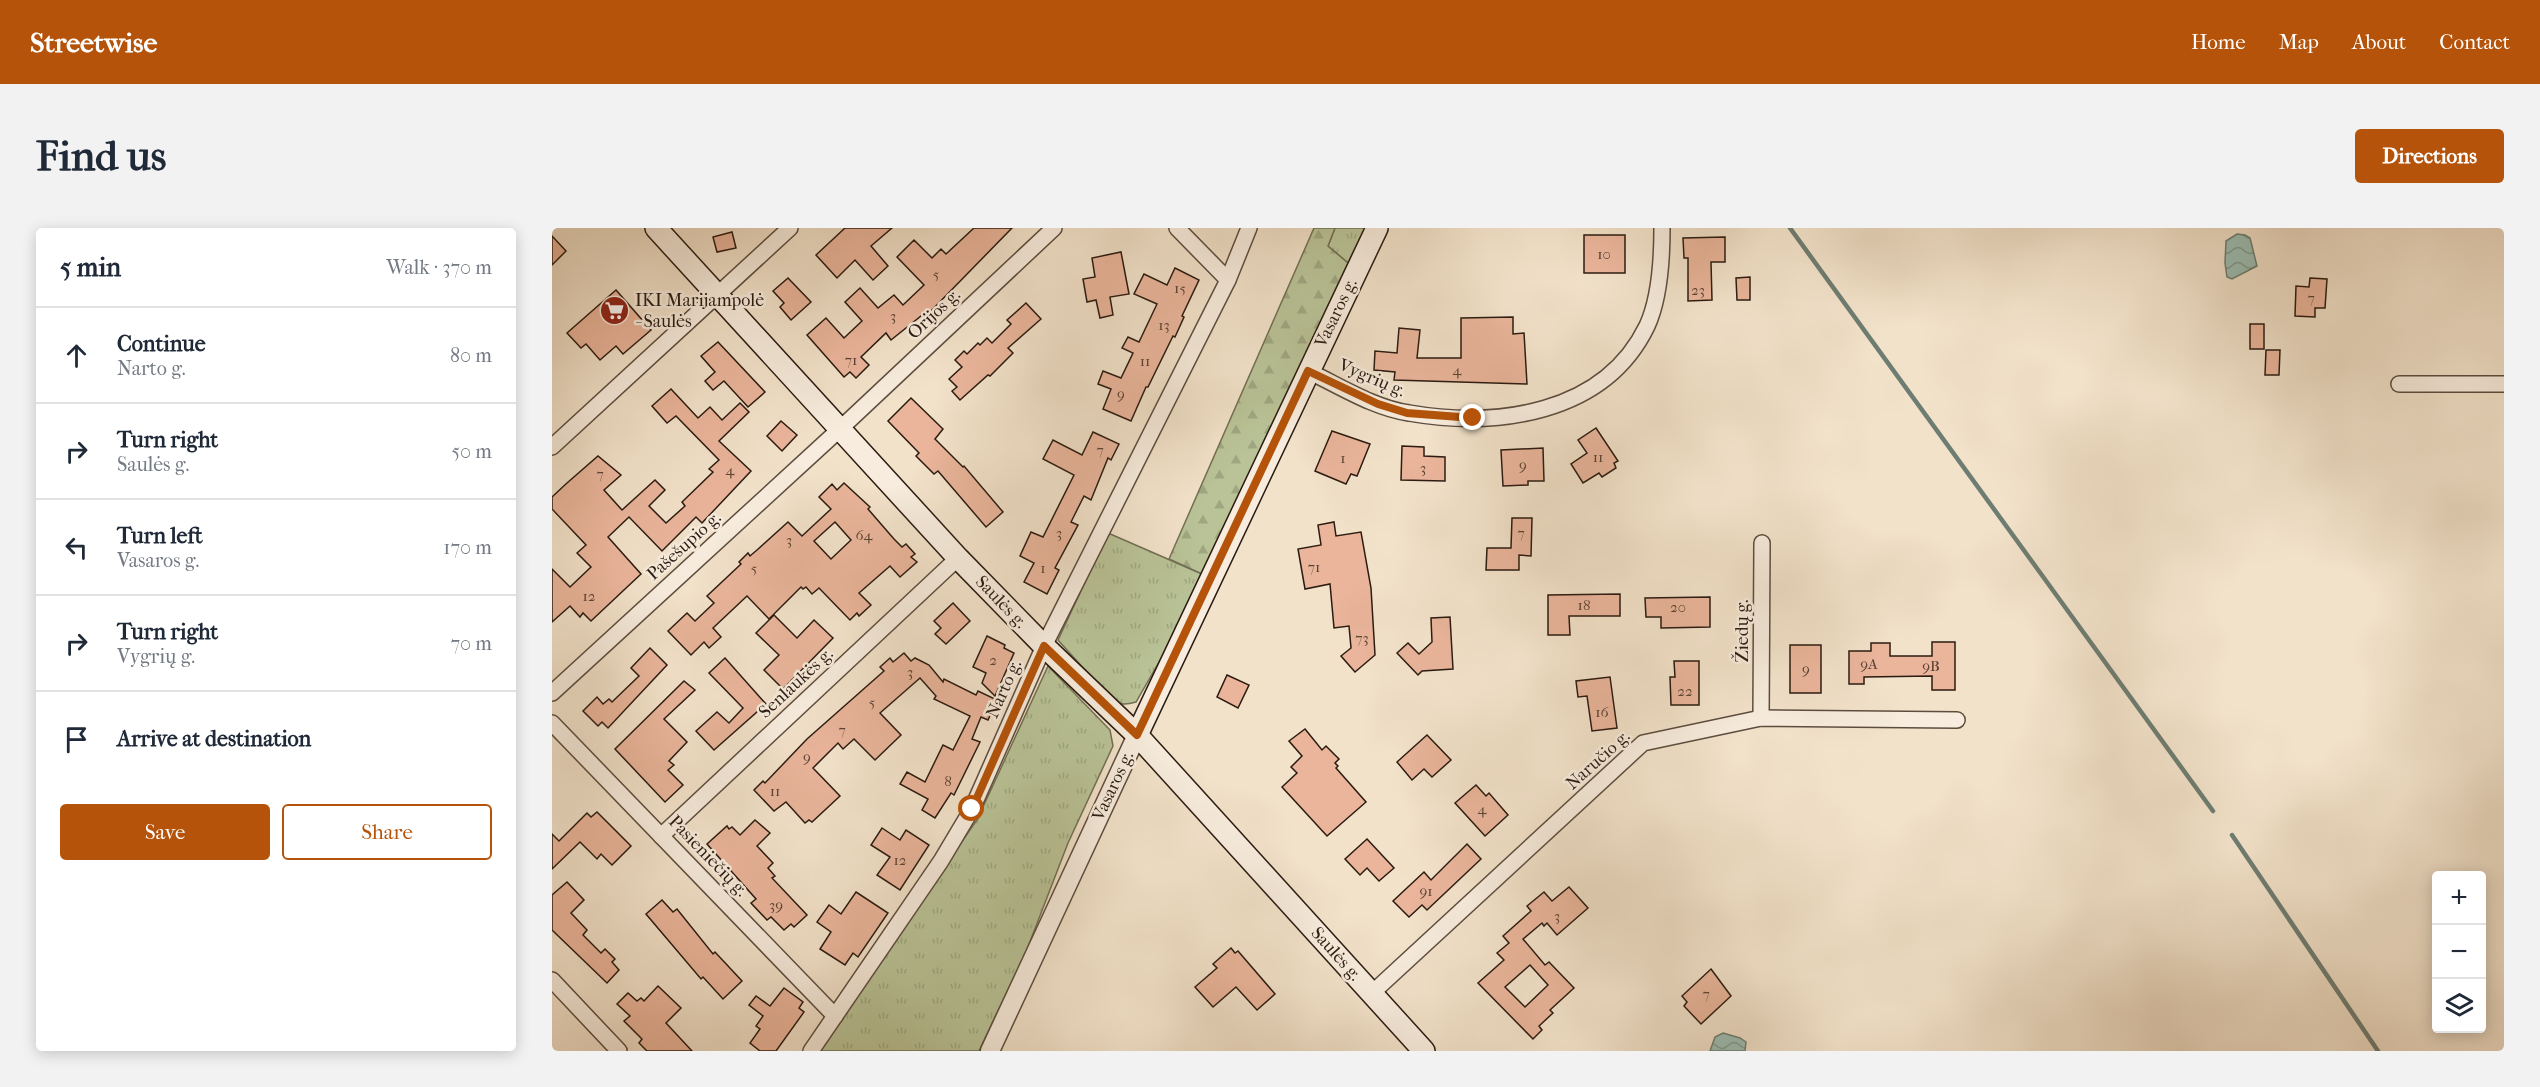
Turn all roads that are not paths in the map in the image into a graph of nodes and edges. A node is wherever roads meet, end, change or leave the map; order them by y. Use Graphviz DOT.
graph roads {
  1 [pos="656,228"];
  2 [pos="790,228"];
  3 [pos="1054,228"];
  4 [pos="1177,228"];
  5 [pos="1249,228"];
  6 [pos="1377,228"];
  7 [pos="1662,228"];
  8 [pos="1228,280"];
  9 [pos="719,294"];
  10 [pos="1308,371"];
  11 [pos="2399,384"];
  12 [pos="2504,384"];
  13 [pos="841,428"];
  14 [pos="552,447"];
  15 [pos="1762,543"];
  16 [pos="958,558"];
  17 [pos="1044,646"];
  18 [pos="552,693"];
  19 [pos="1761,718"];
  20 [pos="1957,720"];
  21 [pos="552,723"];
  22 [pos="1137,735"];
  23 [pos="661,836"];
  24 [pos="552,980"];
  25 [pos="1371,994"];
  26 [pos="835,1017"];
  27 [pos="619,1051"];
  28 [pos="811,1051"];
  29 [pos="990,1051"];
  30 [pos="1424,1051"];
  1 -- 9 [label="main road, Saulės g."];
  2 -- 9 [label="street"];
  3 -- 13 [label="street, Orijos g."];
  4 -- 8 [label="street"];
  5 -- 8 [label="street, Narto g."];
  6 -- 10 [label="main road, Vasaros g."];
  7 -- 10 [label="street, Vygrių g."];
  8 -- 17 [label="street, Narto g."];
  9 -- 13 [label="main road, Saulės g."];
  9 -- 14 [label="street"];
  10 -- 22 [label="main road, Vasaros g."];
  11 -- 12 [label="street"];
  13 -- 16 [label="main road, Saulės g."];
  13 -- 18 [label="street, Pašešupio g."];
  15 -- 19 [label="street, Žiedų g."];
  16 -- 17 [label="main road, Saulės g."];
  16 -- 23 [label="street, Senlaukės g."];
  17 -- 22 [label="main road, Saulės g."];
  17 -- 26 [label="street, Narto g."];
  19 -- 20 [label="street, Naručio g."];
  19 -- 25 [label="street, Naručio g."];
  21 -- 23 [label="street, Pasieniečių g."];
  22 -- 25 [label="main road, Saulės g."];
  22 -- 29 [label="street, Vasaros g."];
  23 -- 26 [label="street, Pasieniečių g."];
  24 -- 27 [label="street"];
  25 -- 30 [label="main road, Saulės g."];
  26 -- 28 [label="street, Narto g."];
}
